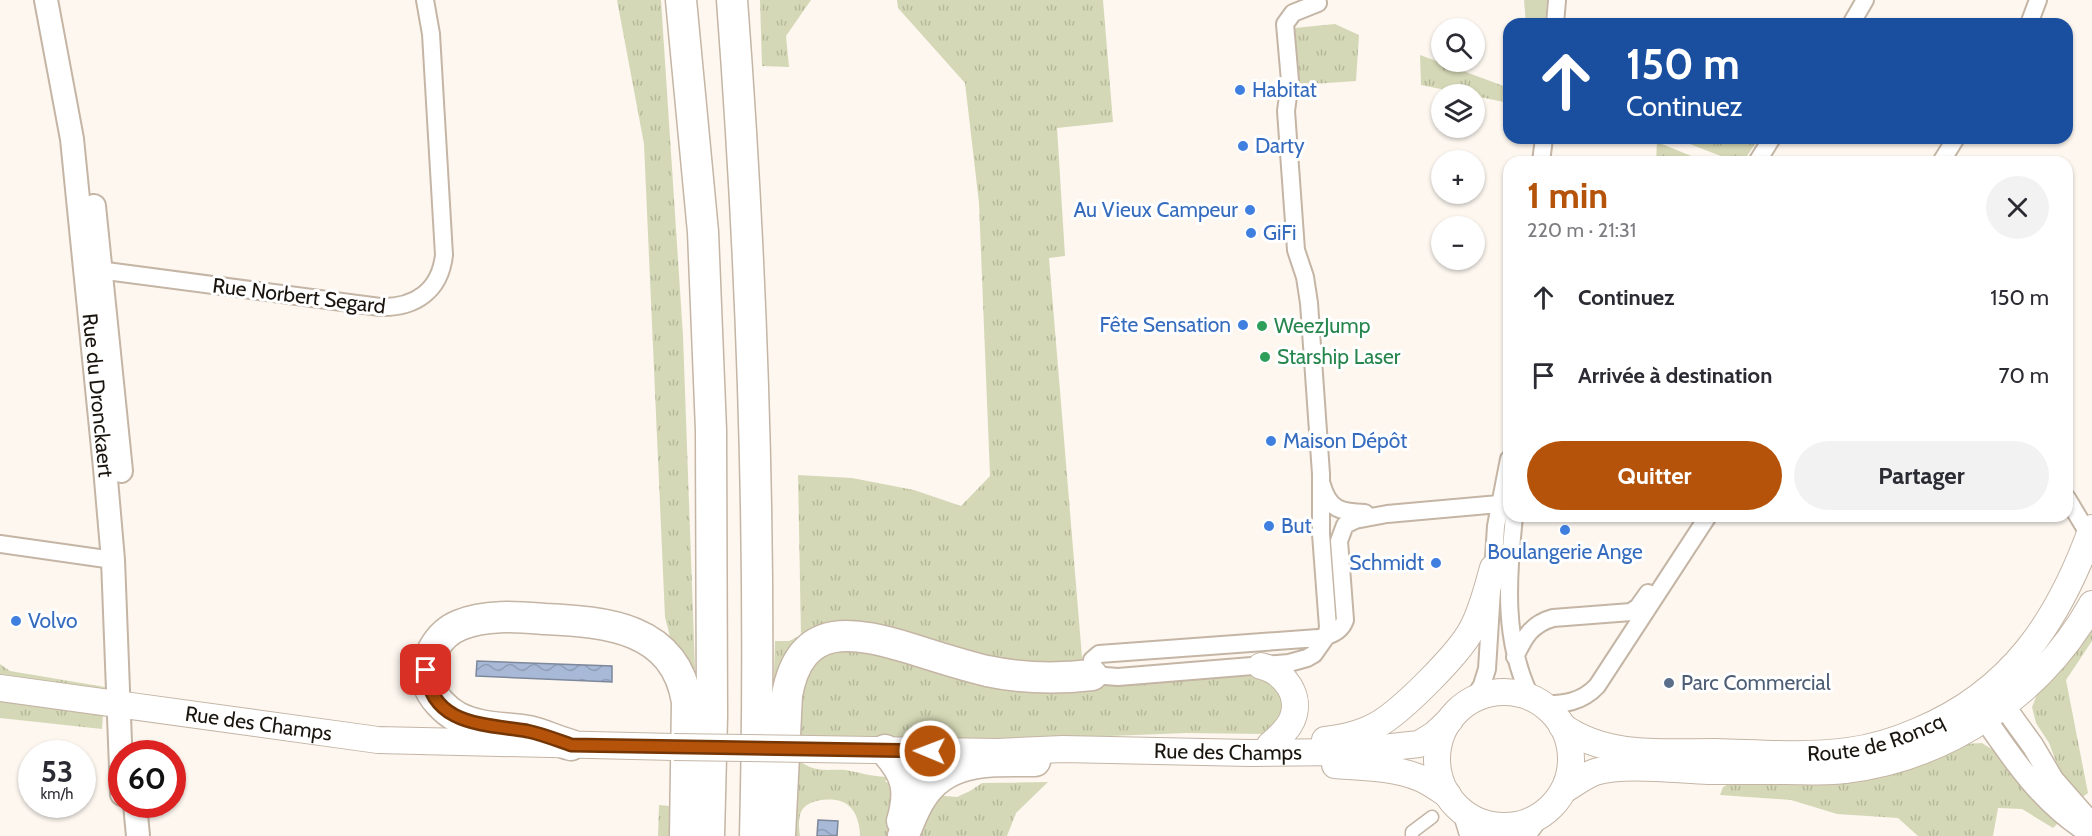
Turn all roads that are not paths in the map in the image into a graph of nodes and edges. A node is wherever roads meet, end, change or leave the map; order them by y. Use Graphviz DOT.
graph roads {
  1 [pos="46,0"];
  2 [pos="62,0"];
  3 [pos="425,0"];
  4 [pos="681,0"];
  5 [pos="732,0"];
  6 [pos="748,0"];
  7 [pos="1557,0"];
  8 [pos="1865,0"];
  9 [pos="2038,0"];
  10 [pos="1314,2"];
  11 [pos="1556,18"];
  12 [pos="1854,18"];
  13 [pos="2031,18"];
  14 [pos="746,198"];
  15 [pos="93,270"];
  16 [pos="1322,485"];
  17 [pos="1503,486"];
  18 [pos="1499,504"];
  19 [pos="2073,507"];
  20 [pos="1387,514"];
  21 [pos="1513,522"];
  22 [pos="1694,522"];
  23 [pos="1704,522"];
  24 [pos="2091,535"];
  25 [pos="0,544"];
  26 [pos="113,560"];
  27 [pos="1492,568"];
  28 [pos="2092,604"];
  29 [pos="1326,637"];
  30 [pos="1515,657"];
  31 [pos="1261,666"];
  32 [pos="1092,675"];
  33 [pos="0,688"];
  34 [pos="1472,700"];
  35 [pos="1537,701"];
  36 [pos="1988,703"];
  37 [pos="0,704"];
  38 [pos="124,712"];
  39 [pos="1450,720"];
  40 [pos="1562,726"];
  41 [pos="123,740"];
  42 [pos="130,740"];
  43 [pos="571,745"];
  44 [pos="1270,745"];
  45 [pos="885,750"];
  46 [pos="997,752"];
  47 [pos="1221,752"];
  48 [pos="1035,761"];
  49 [pos="1564,790"];
  50 [pos="1461,815"];
  51 [pos="123,818"];
  52 [pos="136,818"];
  53 [pos="1432,818"];
  54 [pos="2092,824"];
  55 [pos="1531,827"];
  56 [pos="2092,834"];
  57 [pos="125,836"];
  58 [pos="138,836"];
  59 [pos="685,836"];
  60 [pos="709,836"];
  61 [pos="754,836"];
  62 [pos="780,836"];
  63 [pos="898,836"];
  64 [pos="903,836"];
  65 [pos="1412,836"];
  1 -- 15 [label="main road, Rue du Dronckaert"];
  2 -- 15 [label="main road, Rue du Dronckaert"];
  3 -- 15 [label="street, Rue Norbert Segard"];
  4 -- 60 [label="highway"];
  5 -- 14 [label="highway"];
  6 -- 14 [label="highway"];
  7 -- 11 [label="street"];
  8 -- 12 [label="street"];
  9 -- 13 [label="street"];
  10 -- 16 [label="street"];
  14 -- 61 [label="highway"];
  15 -- 26 [label="main road, Rue du Dronckaert"];
  15 -- 38 [label="main road, Rue du Dronckaert"];
  16 -- 20 [label="street"];
  16 -- 29 [label="street"];
  17 -- 18 [label="street"];
  18 -- 20 [label="street"];
  18 -- 27 [label="street"];
  19 -- 24 [label="street"];
  20 -- 29 [label="street"];
  21 -- 30 [label="street"];
  22 -- 30 [label="street"];
  23 -- 35 [label="street"];
  24 -- 36 [label="main road, Route de Roncq"];
  25 -- 26 [label="street"];
  26 -- 38 [label="main road, Rue du Dronckaert"];
  27 -- 34 [label="street"];
  27 -- 44 [label="main road"];
  28 -- 36 [label="main road, Route de Roncq"];
  29 -- 31 [label="street"];
  29 -- 32 [label="street"];
  30 -- 35 [label="street"];
  31 -- 32 [label="street"];
  31 -- 44 [label="main road"];
  32 -- 62 [label="highway"];
  33 -- 38 [label="main road"];
  34 -- 35 [label="main road"];
  34 -- 39 [label="main road"];
  35 -- 40 [label="main road"];
  36 -- 40 [label="main road, Route de Roncq"];
  36 -- 49 [label="main road, Route de Roncq"];
  36 -- 54 [label="street"];
  36 -- 56 [label="street"];
  37 -- 38 [label="main road"];
  38 -- 41 [label="main road, Rue du Dronckaert"];
  38 -- 42 [label="main road, Rue du Dronckaert"];
  38 -- 43 [label="main road, Rue des Champs"];
  39 -- 47 [label="main road, Rue des Champs"];
  39 -- 50 [label="main road"];
  40 -- 49 [label="main road"];
  43 -- 45 [label="main road, Rue des Champs, bridge"];
  43 -- 59 [label="highway"];
  44 -- 47 [label="main road"];
  45 -- 46 [label="main road, Rue des Champs"];
  45 -- 63 [label="highway"];
  46 -- 47 [label="main road, Rue des Champs"];
  46 -- 48 [label="main road, Rue des Champs"];
  48 -- 50 [label="main road, Rue des Champs"];
  48 -- 64 [label="highway"];
  49 -- 55 [label="main road"];
  50 -- 55 [label="main road"];
  51 -- 57 [label="main road"];
  52 -- 58 [label="main road"];
  53 -- 65 [label="street"];
}
